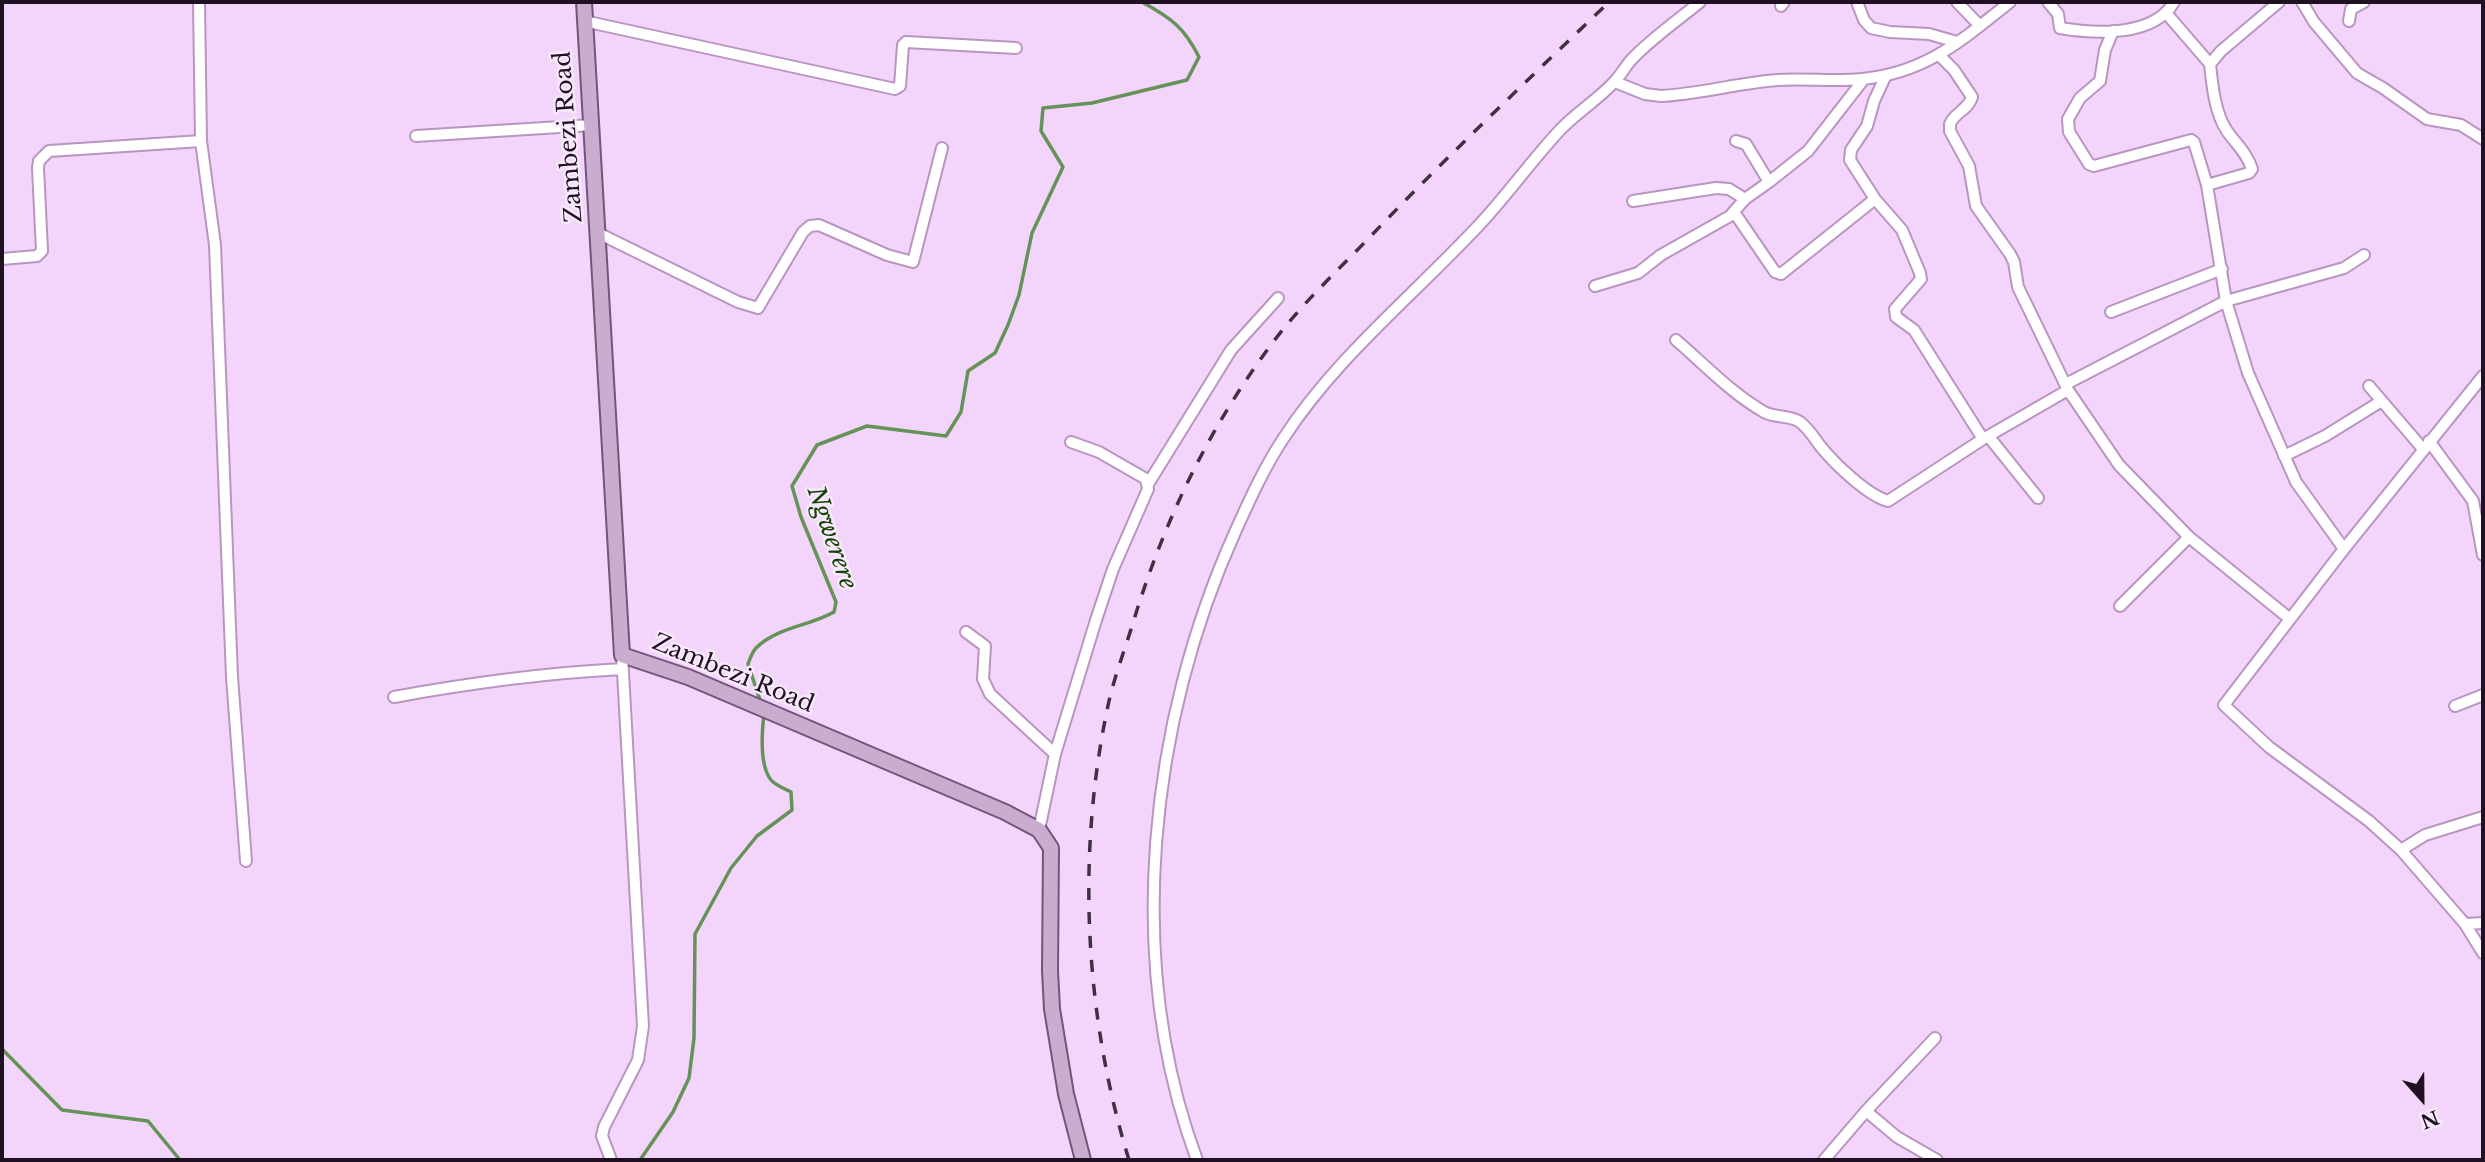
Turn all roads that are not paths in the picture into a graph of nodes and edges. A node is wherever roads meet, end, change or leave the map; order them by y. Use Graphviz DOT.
graph roads {
  1 [pos="199,2"];
  2 [pos="584,2"];
  3 [pos="1700,2"];
  4 [pos="1857,2"];
  5 [pos="1957,2"];
  6 [pos="2010,2"];
  7 [pos="2048,2"];
  8 [pos="2174,2"];
  9 [pos="2278,2"];
  10 [pos="2302,2"];
  11 [pos="2364,2"];
  12 [pos="2167,14"];
  13 [pos="584,21"];
  14 [pos="2350,21"];
  15 [pos="1980,26"];
  16 [pos="2113,31"];
  17 [pos="1956,42"];
  18 [pos="1016,48"];
  19 [pos="1939,55"];
  20 [pos="2210,64"];
  21 [pos="1886,75"];
  22 [pos="1864,79"];
  23 [pos="1615,82"];
  24 [pos="592,125"];
  25 [pos="416,136"];
  26 [pos="2483,139"];
  27 [pos="201,141"];
  28 [pos="1736,141"];
  29 [pos="942,148"];
  30 [pos="1769,182"];
  31 [pos="2207,186"];
  32 [pos="1745,199"];
  33 [pos="1875,199"];
  34 [pos="1633,201"];
  35 [pos="1734,212"];
  36 [pos="598,233"];
  37 [pos="2364,255"];
  38 [pos="2,258"];
  39 [pos="2222,269"];
  40 [pos="1595,286"];
  41 [pos="1278,298"];
  42 [pos="2226,301"];
  43 [pos="2111,312"];
  44 [pos="1676,340"];
  45 [pos="2483,376"];
  46 [pos="2369,386"];
  47 [pos="2067,387"];
  48 [pos="2380,402"];
  49 [pos="1986,438"];
  50 [pos="1071,442"];
  51 [pos="2426,445"];
  52 [pos="2284,456"];
  53 [pos="1148,484"];
  54 [pos="2038,498"];
  55 [pos="2189,537"];
  56 [pos="2344,549"];
  57 [pos="2483,555"];
  58 [pos="2120,606"];
  59 [pos="2290,619"];
  60 [pos="966,632"];
  61 [pos="622,662"];
  62 [pos="2483,695"];
  63 [pos="394,697"];
  64 [pos="2455,706"];
  65 [pos="1055,754"];
  66 [pos="2483,817"];
  67 [pos="1039,830"];
  68 [pos="2401,850"];
  69 [pos="246,861"];
  70 [pos="2483,923"];
  71 [pos="2465,924"];
  72 [pos="2483,953"];
  73 [pos="1935,1038"];
  74 [pos="1866,1111"];
  75 [pos="611,1160"];
  76 [pos="1083,1160"];
  77 [pos="1197,1160"];
  78 [pos="1824,1160"];
  79 [pos="1937,1160"];
  1 -- 27 [label="street"];
  2 -- 13 [label="main road, Zambezi Road"];
  3 -- 23 [label="street"];
  4 -- 17 [label="street"];
  5 -- 15 [label="street"];
  6 -- 15 [label="street"];
  7 -- 16 [label="street"];
  8 -- 12 [label="street"];
  9 -- 20 [label="street"];
  10 -- 26 [label="street"];
  11 -- 14 [label="street"];
  12 -- 16 [label="street"];
  12 -- 20 [label="street"];
  13 -- 18 [label="street"];
  13 -- 24 [label="main road, Zambezi Road"];
  15 -- 17 [label="street"];
  16 -- 31 [label="street"];
  17 -- 19 [label="street"];
  19 -- 21 [label="street"];
  19 -- 47 [label="street"];
  20 -- 31 [label="street"];
  21 -- 22 [label="street"];
  21 -- 33 [label="street"];
  22 -- 23 [label="street"];
  22 -- 30 [label="street"];
  23 -- 77 [label="street"];
  24 -- 25 [label="street"];
  24 -- 36 [label="main road, Zambezi Road"];
  27 -- 38 [label="street"];
  27 -- 69 [label="street"];
  28 -- 30 [label="street"];
  29 -- 36 [label="street"];
  30 -- 32 [label="street"];
  31 -- 39 [label="street"];
  32 -- 34 [label="street"];
  32 -- 35 [label="street"];
  33 -- 35 [label="street"];
  33 -- 49 [label="street"];
  35 -- 40 [label="street"];
  36 -- 61 [label="main road, Zambezi Road"];
  37 -- 42 [label="street"];
  39 -- 42 [label="street"];
  39 -- 43 [label="street"];
  41 -- 53 [label="street"];
  42 -- 47 [label="street"];
  42 -- 52 [label="street"];
  44 -- 49 [label="street"];
  45 -- 51 [label="street"];
  46 -- 48 [label="street"];
  47 -- 49 [label="street"];
  47 -- 55 [label="street"];
  48 -- 51 [label="street"];
  48 -- 52 [label="street"];
  49 -- 54 [label="street"];
  50 -- 53 [label="street"];
  51 -- 56 [label="street"];
  51 -- 57 [label="street"];
  52 -- 56 [label="street"];
  53 -- 65 [label="street"];
  55 -- 58 [label="street"];
  55 -- 59 [label="street"];
  56 -- 59 [label="street"];
  59 -- 68 [label="street"];
  60 -- 65 [label="street"];
  61 -- 63 [label="street"];
  61 -- 67 [label="main road, Zambezi Road"];
  61 -- 75 [label="street"];
  62 -- 64 [label="street"];
  65 -- 67 [label="street"];
  66 -- 68 [label="street"];
  67 -- 76 [label="main road"];
  68 -- 71 [label="street"];
  70 -- 71 [label="street"];
  71 -- 72 [label="street"];
  73 -- 74 [label="street"];
  74 -- 78 [label="street"];
  74 -- 79 [label="street"];
}
